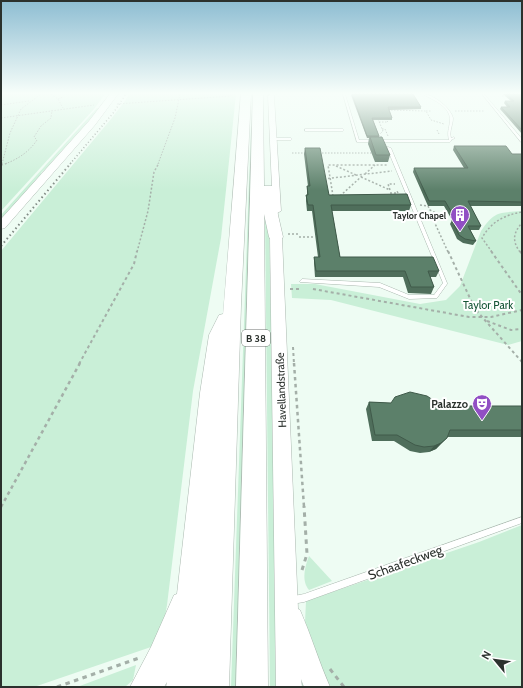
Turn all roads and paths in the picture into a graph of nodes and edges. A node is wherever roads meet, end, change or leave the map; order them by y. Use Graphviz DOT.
graph roads {
  1 [pos="13,126"];
  2 [pos="42,126"];
  3 [pos="89,126"];
  4 [pos="172,126"];
  5 [pos="244,126"];
  6 [pos="258,126"];
  7 [pos="272,126"];
  8 [pos="354,126"];
  9 [pos="381,126"];
  10 [pos="451,126"];
  11 [pos="509,126"];
  12 [pos="306,130"];
  13 [pos="343,130"];
  14 [pos="273,139"];
  15 [pos="291,139"];
  16 [pos="382,141"];
  17 [pos="522,141"];
  18 [pos="389,148"];
  19 [pos="292,153"];
  20 [pos="307,153"];
  21 [pos="315,153"];
  22 [pos="391,153"];
  23 [pos="258,161"];
  24 [pos="333,162"];
  25 [pos="375,162"];
  26 [pos="1,165"];
  27 [pos="335,165"];
  28 [pos="375,165"];
  29 [pos="390,171"];
  30 [pos="398,171"];
  31 [pos="357,176"];
  32 [pos="363,176"];
  33 [pos="393,178"];
  34 [pos="324,179"];
  35 [pos="330,179"];
  36 [pos="395,184"];
  37 [pos="390,192"];
  38 [pos="339,197"];
  39 [pos="346,197"];
  40 [pos="409,197"];
  41 [pos="412,205"];
  42 [pos="522,212"];
  43 [pos="522,223"];
  44 [pos="1,226"];
  45 [pos="281,236"];
  46 [pos="315,236"];
  47 [pos="522,254"];
  48 [pos="289,282"];
  49 [pos="302,282"];
  50 [pos="522,295"];
  51 [pos="290,296"];
  52 [pos="232,305"];
  53 [pos="486,321"];
  54 [pos="522,329"];
  55 [pos="293,343"];
  56 [pos="522,362"];
  57 [pos="1,507"];
  58 [pos="522,520"];
  59 [pos="192,586"];
  60 [pos="296,600"];
  61 [pos="139,658"];
  62 [pos="57,687"];
  63 [pos="146,687"];
  64 [pos="182,687"];
  65 [pos="213,687"];
  66 [pos="252,687"];
  67 [pos="290,687"];
  68 [pos="317,687"];
  1 -- 26 [label="path"];
  2 -- 26 [label="path"];
  3 -- 44 [label="main road"];
  4 -- 57 [label="path"];
  5 -- 52 [label="highway, B 38"];
  6 -- 23 [label="highway, B 38"];
  7 -- 14 [label="street, Havellandstraße"];
  8 -- 16 [label="lane"];
  9 -- 16 [label="path"];
  10 -- 16 [label="lane"];
  11 -- 17 [label="lane"];
  12 -- 13 [label="lane"];
  14 -- 15 [label="lane"];
  14 -- 45 [label="street, Havellandstraße"];
  18 -- 22 [label="lane"];
  19 -- 20 [label="path"];
  21 -- 22 [label="path"];
  22 -- 30 [label="lane"];
  23 -- 45 [label="highway"];
  23 -- 66 [label="highway, B 38"];
  24 -- 27 [label="path"];
  25 -- 28 [label="path"];
  27 -- 28 [label="path"];
  27 -- 31 [label="path"];
  27 -- 35 [label="path"];
  28 -- 29 [label="path"];
  28 -- 32 [label="path"];
  29 -- 30 [label="path"];
  29 -- 32 [label="path"];
  30 -- 40 [label="lane"];
  31 -- 32 [label="path"];
  31 -- 35 [label="path"];
  32 -- 37 [label="path"];
  32 -- 38 [label="path"];
  33 -- 36 [label="path"];
  34 -- 35 [label="path"];
  35 -- 38 [label="path"];
  36 -- 37 [label="path"];
  36 -- 37 [label="path"];
  37 -- 40 [label="path"];
  38 -- 39 [label="path"];
  40 -- 41 [label="lane"];
  41 -- 49 [label="lane"];
  41 -- 53 [label="path"];
  42 -- 50 [label="path"];
  43 -- 47 [label="path"];
  45 -- 46 [label="path"];
  45 -- 60 [label="main road, Havellandstraße"];
  48 -- 51 [label="path"];
  52 -- 59 [label="highway"];
  52 -- 65 [label="highway, B 38"];
  53 -- 54 [label="path"];
  53 -- 56 [label="path"];
  55 -- 60 [label="path"];
  58 -- 60 [label="lane, Schaafeckweg"];
  59 -- 63 [label="highway"];
  59 -- 64 [label="highway"];
  60 -- 67 [label="main road, Havellandstraße"];
  60 -- 68 [label="main road"];
  61 -- 62 [label="path"];
}
